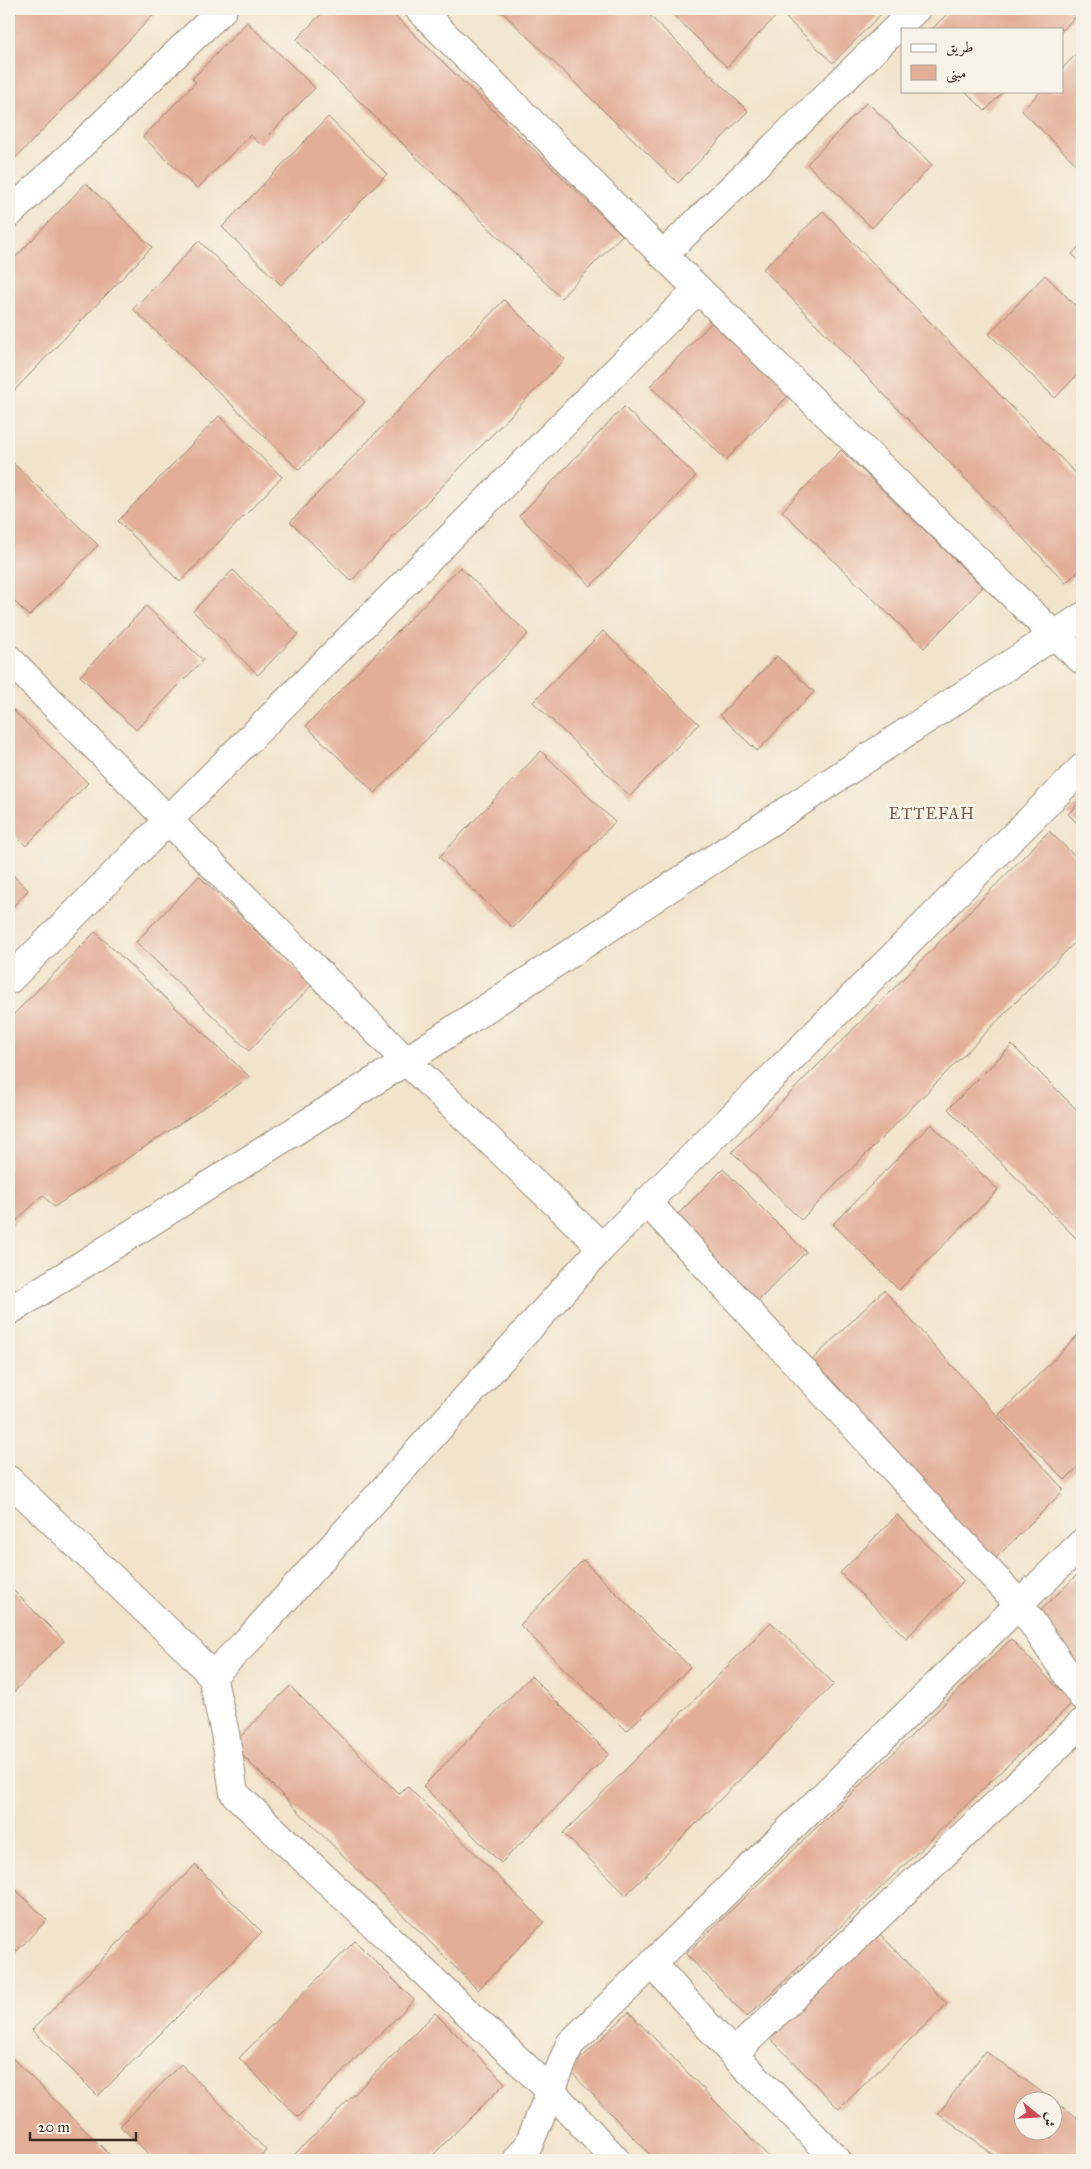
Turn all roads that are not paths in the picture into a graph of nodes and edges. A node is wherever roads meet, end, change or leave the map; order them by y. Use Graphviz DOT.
graph roads {
  1 [pos="419,9"];
  2 [pos="916,9"];
  3 [pos="215,11"];
  4 [pos="9,214"];
  5 [pos="663,255"];
  6 [pos="698,288"];
  7 [pos="1082,617"];
  8 [pos="1054,635"];
  9 [pos="9,659"];
  10 [pos="1082,660"];
  11 [pos="1082,768"];
  12 [pos="169,821"];
  13 [pos="9,980"];
  14 [pos="406,1061"];
  15 [pos="647,1202"];
  16 [pos="602,1247"];
  17 [pos="9,1311"];
  18 [pos="9,1480"];
  19 [pos="1082,1543"];
  20 [pos="1020,1606"];
  21 [pos="212,1676"];
  22 [pos="1082,1696"];
  23 [pos="1082,1722"];
  24 [pos="653,1964"];
  25 [pos="733,2054"];
  26 [pos="552,2092"];
  27 [pos="517,2160"];
  28 [pos="616,2160"];
  29 [pos="837,2160"];
  1 -- 5 [label="street"];
  2 -- 5 [label="street"];
  3 -- 4 [label="street"];
  5 -- 6 [label="street"];
  6 -- 8 [label="street"];
  6 -- 12 [label="street"];
  7 -- 8 [label="street"];
  8 -- 10 [label="street"];
  8 -- 14 [label="street"];
  9 -- 12 [label="street"];
  11 -- 15 [label="street"];
  12 -- 13 [label="street"];
  12 -- 14 [label="street"];
  14 -- 16 [label="street"];
  14 -- 17 [label="street"];
  15 -- 16 [label="street"];
  15 -- 20 [label="street"];
  16 -- 21 [label="street"];
  18 -- 21 [label="street"];
  19 -- 20 [label="street"];
  20 -- 22 [label="street"];
  20 -- 24 [label="street"];
  21 -- 26 [label="street"];
  23 -- 25 [label="street"];
  24 -- 25 [label="street"];
  24 -- 26 [label="street"];
  25 -- 29 [label="street"];
  26 -- 27 [label="street"];
  26 -- 28 [label="street"];
}
